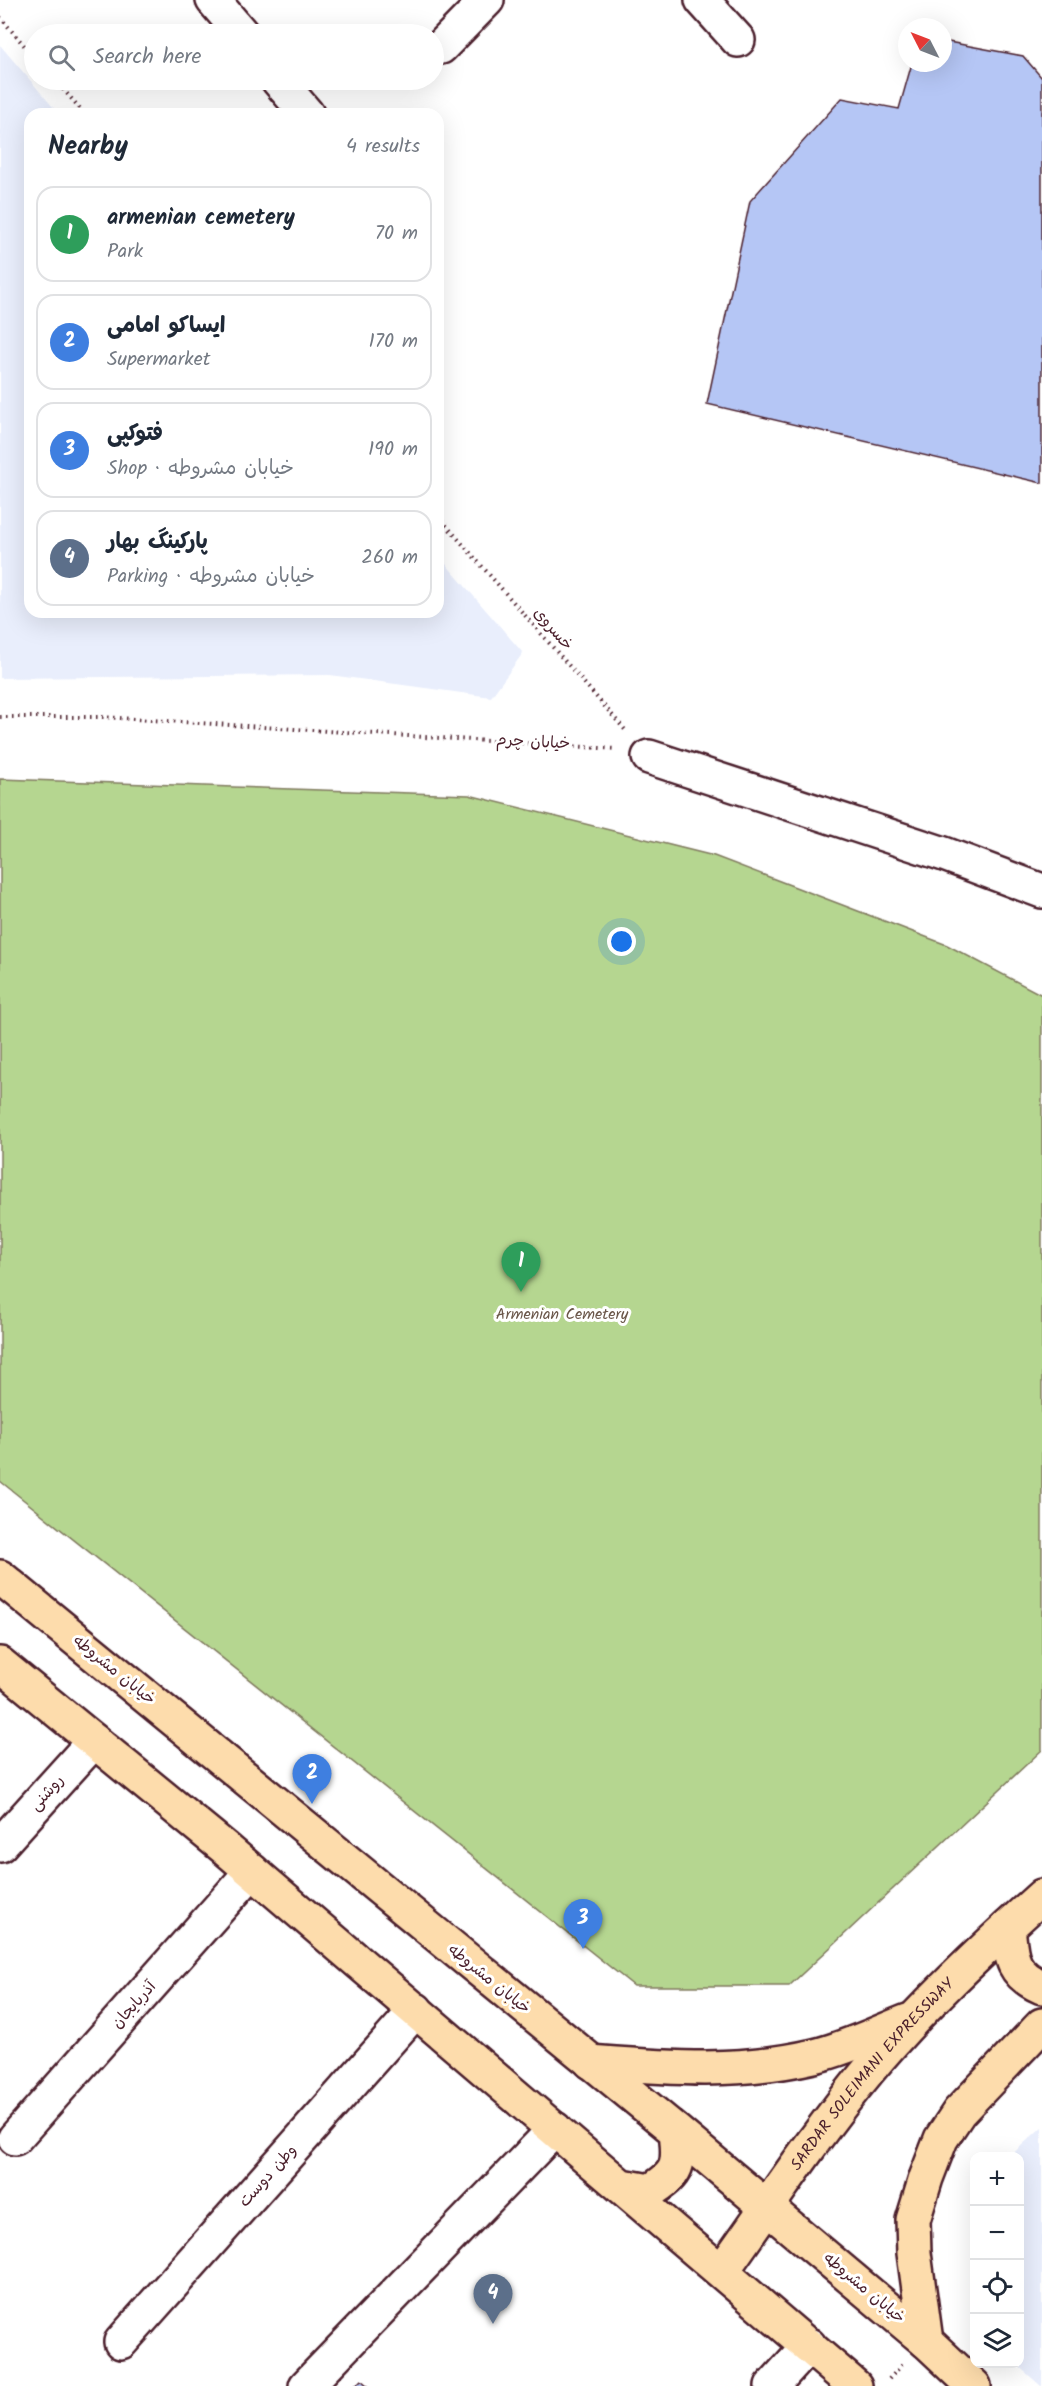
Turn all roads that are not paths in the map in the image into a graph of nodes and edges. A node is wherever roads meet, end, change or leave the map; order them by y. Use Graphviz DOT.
graph roads {
  1 [pos="213,0"];
  2 [pos="487,0"];
  3 [pos="702,0"];
  4 [pos="233,24"];
  5 [pos="738,40"];
  6 [pos="444,44"];
  7 [pos="286,90"];
  8 [pos="301,108"];
  9 [pos="649,757"];
  10 [pos="1042,891"];
  11 [pos="0,1577"];
  12 [pos="0,1664"];
  13 [pos="94,1741"];
  14 [pos="0,1845"];
  15 [pos="252,1871"];
  16 [pos="1042,1896"];
  17 [pos="1008,1927"];
  18 [pos="1042,1987"];
  19 [pos="416,2010"];
  20 [pos="913,2019"];
  21 [pos="1042,2025"];
  22 [pos="591,2062"];
  23 [pos="555,2129"];
  24 [pos="676,2131"];
  25 [pos="15,2138"];
  26 [pos="622,2186"];
  27 [pos="768,2207"];
  28 [pos="722,2271"];
  29 [pos="926,2341"];
  30 [pos="121,2342"];
  31 [pos="809,2345"];
  32 [pos="306,2386"];
  33 [pos="772,2386"];
  34 [pos="855,2386"];
  35 [pos="974,2386"];
  1 -- 4 [label="street"];
  2 -- 6 [label="street"];
  3 -- 5 [label="street"];
  7 -- 8 [label="street"];
  9 -- 10 [label="street"];
  11 -- 22 [label="main road, خیابان مشروطه"];
  12 -- 13 [label="main road"];
  13 -- 14 [label="street, روشنی"];
  13 -- 15 [label="main road"];
  15 -- 19 [label="main road"];
  15 -- 25 [label="street, آذربایجان"];
  16 -- 17 [label="main road, SARDAR SOLEIMANI EXPRESSWAY"];
  17 -- 18 [label="main road"];
  17 -- 20 [label="main road, SARDAR SOLEIMANI EXPRESSWAY"];
  19 -- 23 [label="main road"];
  19 -- 30 [label="street, وطن دوست"];
  20 -- 22 [label="main road"];
  20 -- 27 [label="main road, SARDAR SOLEIMANI EXPRESSWAY"];
  21 -- 29 [label="main road"];
  22 -- 24 [label="main road, خیابان مشروطه"];
  23 -- 26 [label="main road"];
  23 -- 32 [label="street"];
  24 -- 26 [label="main road"];
  24 -- 27 [label="main road, خیابان مشروطه"];
  26 -- 28 [label="main road"];
  27 -- 28 [label="main road, SARDAR SOLEIMANI EXPRESSWAY"];
  27 -- 29 [label="main road, خیابان مشروطه"];
  28 -- 31 [label="main road"];
  29 -- 35 [label="main road, خیابان مشروطه"];
  31 -- 33 [label="street"];
  31 -- 34 [label="main road"];
}
